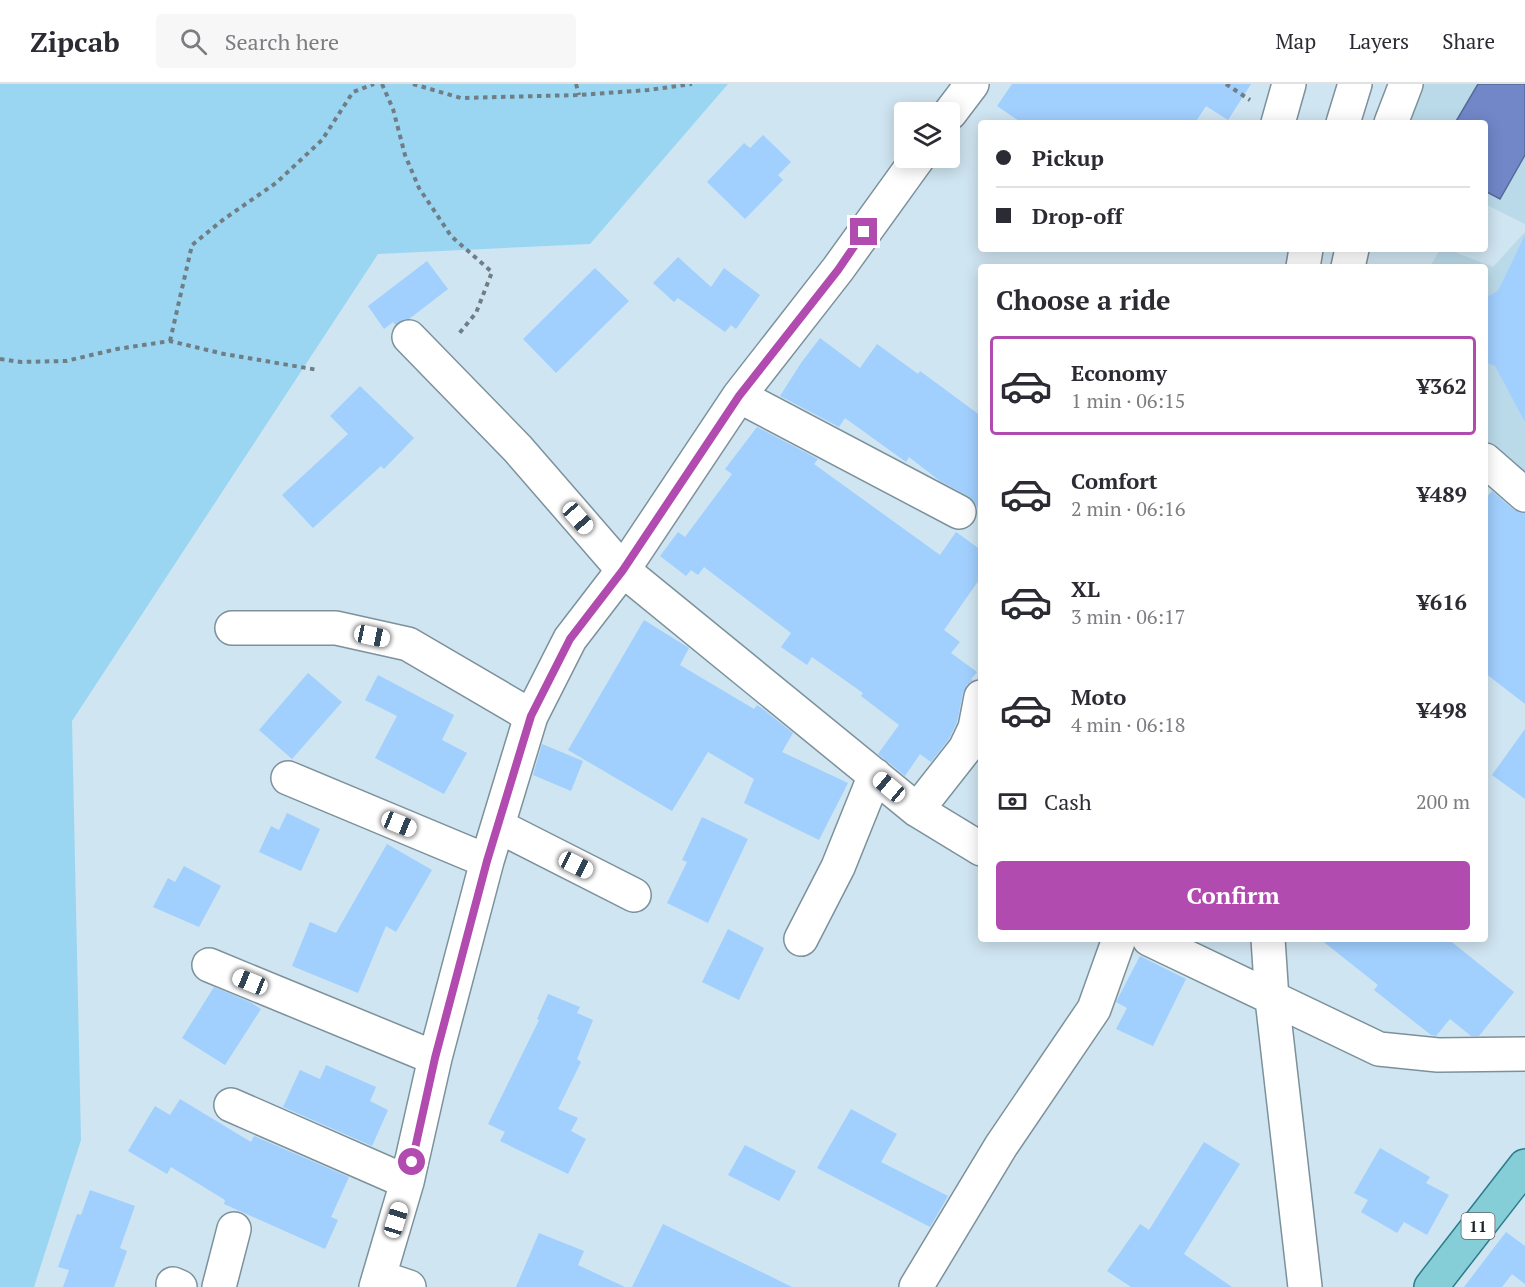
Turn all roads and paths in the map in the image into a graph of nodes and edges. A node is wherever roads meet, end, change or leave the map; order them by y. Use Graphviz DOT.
graph roads {
  1 [pos="374,84"];
  2 [pos="382,84"];
  3 [pos="413,84"];
  4 [pos="576,84"];
  5 [pos="692,84"];
  6 [pos="972,84"];
  7 [pos="1289,84"];
  8 [pos="1355,84"];
  9 [pos="1406,84"];
  10 [pos="579,95"];
  11 [pos="958,102"];
  12 [pos="1279,120"];
  13 [pos="1344,120"];
  14 [pos="1392,120"];
  15 [pos="911,168"];
  16 [pos="410,337"];
  17 [pos="171,341"];
  18 [pos="0,359"];
  19 [pos="435,364"];
  20 [pos="318,370"];
  21 [pos="739,396"];
  22 [pos="1488,463"];
  23 [pos="1525,495"];
  24 [pos="958,512"];
  25 [pos="623,570"];
  26 [pos="232,628"];
  27 [pos="978,712"];
  28 [pos="531,716"];
  29 [pos="875,775"];
  30 [pos="288,778"];
  31 [pos="917,810"];
  32 [pos="498,826"];
  33 [pos="978,847"];
  34 [pos="487,861"];
  35 [pos="634,895"];
  36 [pos="801,939"];
  37 [pos="1118,942"];
  38 [pos="1155,942"];
  39 [pos="1268,942"];
  40 [pos="209,965"];
  41 [pos="1272,999"];
  42 [pos="1525,1054"];
  43 [pos="435,1058"];
  44 [pos="231,1105"];
  45 [pos="1522,1179"];
  46 [pos="407,1182"];
  47 [pos="234,1229"];
  48 [pos="377,1282"];
  49 [pos="219,1287"];
  50 [pos="409,1287"];
  51 [pos="916,1287"];
  52 [pos="1305,1287"];
  53 [pos="1431,1287"];
  1 -- 17 [label="path"];
  2 -- 19 [label="path"];
  3 -- 10 [label="path"];
  4 -- 10 [label="path"];
  5 -- 10 [label="path"];
  6 -- 11 [label="street"];
  7 -- 12 [label="street"];
  8 -- 13 [label="street"];
  9 -- 14 [label="street"];
  15 -- 21 [label="street"];
  16 -- 19 [label="street"];
  17 -- 18 [label="path"];
  17 -- 20 [label="path"];
  19 -- 25 [label="street"];
  21 -- 24 [label="street"];
  21 -- 25 [label="street"];
  22 -- 23 [label="street"];
  25 -- 28 [label="street"];
  25 -- 29 [label="street"];
  26 -- 28 [label="street"];
  27 -- 31 [label="street"];
  28 -- 32 [label="street"];
  29 -- 31 [label="street"];
  29 -- 36 [label="street"];
  30 -- 34 [label="street"];
  31 -- 33 [label="street"];
  32 -- 34 [label="street"];
  32 -- 35 [label="street"];
  34 -- 43 [label="street"];
  37 -- 51 [label="street"];
  38 -- 41 [label="street"];
  39 -- 41 [label="street"];
  40 -- 43 [label="street"];
  41 -- 42 [label="street"];
  41 -- 52 [label="street"];
  43 -- 46 [label="street"];
  44 -- 46 [label="street"];
  45 -- 53 [label="main road, 11"];
  46 -- 48 [label="street"];
  47 -- 49 [label="street"];
  48 -- 50 [label="street"];
}
